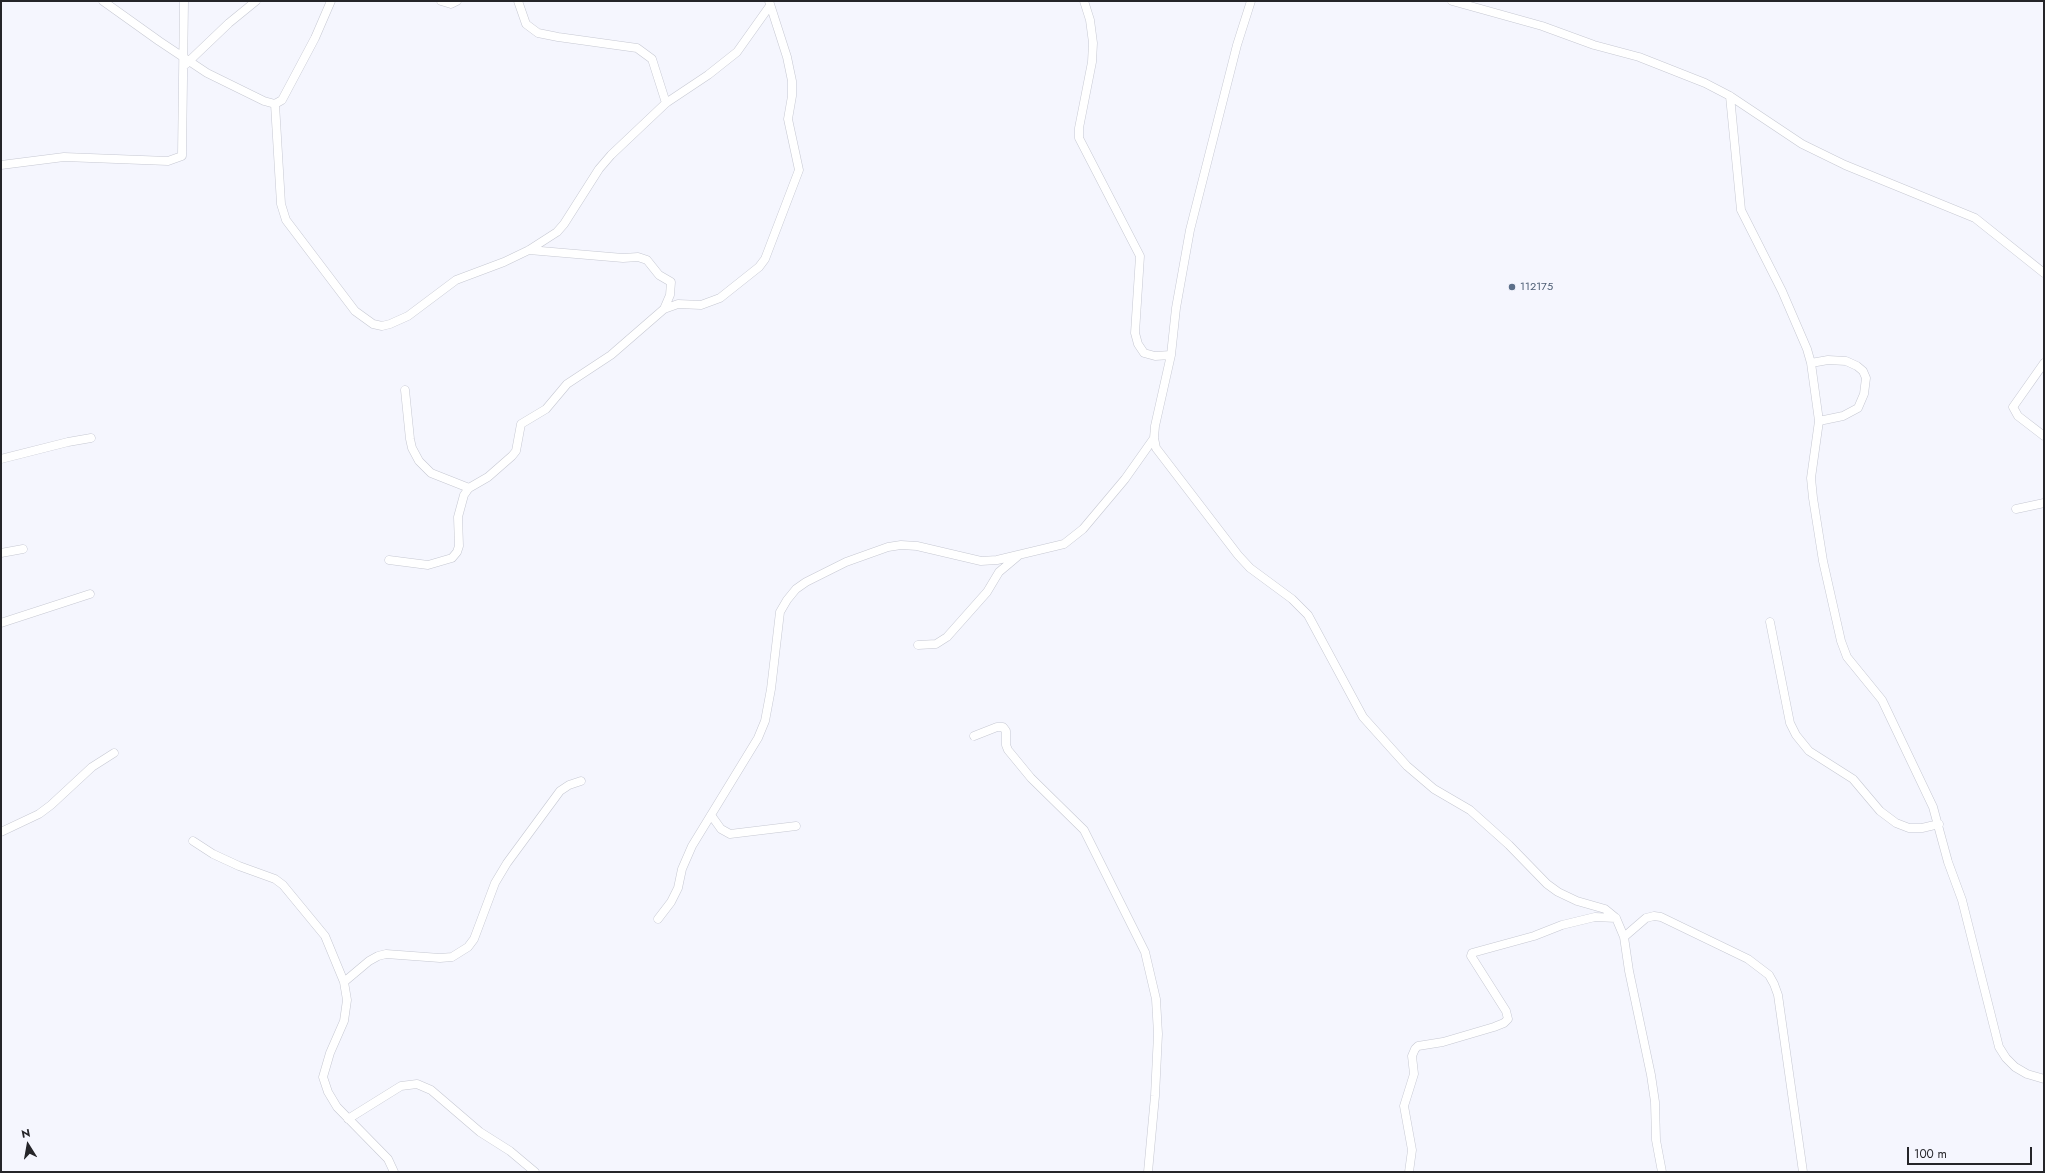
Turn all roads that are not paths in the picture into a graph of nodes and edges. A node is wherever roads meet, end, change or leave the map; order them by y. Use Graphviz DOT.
graph roads {
  1 [pos="103,1"];
  2 [pos="184,1"];
  3 [pos="256,1"];
  4 [pos="331,1"];
  5 [pos="441,1"];
  6 [pos="457,1"];
  7 [pos="518,1"];
  8 [pos="1084,1"];
  9 [pos="1251,1"];
  10 [pos="1452,1"];
  11 [pos="769,4"];
  12 [pos="186,62"];
  13 [pos="1730,96"];
  14 [pos="666,103"];
  15 [pos="275,104"];
  16 [pos="1,165"];
  17 [pos="529,250"];
  18 [pos="2044,273"];
  19 [pos="664,309"];
  20 [pos="1171,355"];
  21 [pos="1811,363"];
  22 [pos="2044,363"];
  23 [pos="405,390"];
  24 [pos="1819,421"];
  25 [pos="2044,436"];
  26 [pos="91,438"];
  27 [pos="1154,438"];
  28 [pos="1,459"];
  29 [pos="468,488"];
  30 [pos="2044,503"];
  31 [pos="2016,509"];
  32 [pos="22,549"];
  33 [pos="1,553"];
  34 [pos="1018,555"];
  35 [pos="389,560"];
  36 [pos="90,594"];
  37 [pos="1770,622"];
  38 [pos="1,623"];
  39 [pos="918,645"];
  40 [pos="974,736"];
  41 [pos="114,753"];
  42 [pos="581,781"];
  43 [pos="711,815"];
  44 [pos="1939,824"];
  45 [pos="796,826"];
  46 [pos="1,832"];
  47 [pos="193,841"];
  48 [pos="1616,918"];
  49 [pos="658,919"];
  50 [pos="1624,937"];
  51 [pos="344,982"];
  52 [pos="2044,1079"];
  53 [pos="348,1119"];
  54 [pos="394,1172"];
  55 [pos="535,1172"];
  56 [pos="1148,1172"];
  57 [pos="1409,1172"];
  58 [pos="1662,1172"];
  59 [pos="1803,1172"];
  1 -- 12 [label="street"];
  2 -- 12 [label="street"];
  3 -- 12 [label="street"];
  4 -- 15 [label="street"];
  5 -- 6 [label="street"];
  7 -- 14 [label="street"];
  8 -- 20 [label="street"];
  9 -- 20 [label="street"];
  10 -- 13 [label="street"];
  11 -- 14 [label="street"];
  11 -- 19 [label="street"];
  12 -- 15 [label="street"];
  12 -- 16 [label="street"];
  13 -- 18 [label="street"];
  13 -- 21 [label="street"];
  14 -- 17 [label="street"];
  15 -- 17 [label="street"];
  17 -- 19 [label="street"];
  19 -- 29 [label="street"];
  20 -- 27 [label="street"];
  21 -- 24 [label="street"];
  21 -- 24 [label="street"];
  22 -- 25 [label="street"];
  23 -- 29 [label="street"];
  24 -- 44 [label="street"];
  26 -- 28 [label="street"];
  27 -- 34 [label="street"];
  27 -- 48 [label="street"];
  29 -- 35 [label="street"];
  30 -- 31 [label="street"];
  32 -- 33 [label="street"];
  34 -- 39 [label="street"];
  34 -- 43 [label="street"];
  36 -- 38 [label="street"];
  37 -- 44 [label="street"];
  40 -- 56 [label="street"];
  41 -- 46 [label="street"];
  42 -- 51 [label="street"];
  43 -- 45 [label="street"];
  43 -- 49 [label="street"];
  44 -- 52 [label="street"];
  47 -- 51 [label="street"];
  48 -- 50 [label="street"];
  48 -- 57 [label="street"];
  50 -- 58 [label="street"];
  50 -- 59 [label="street"];
  51 -- 53 [label="street"];
  53 -- 54 [label="street"];
  53 -- 55 [label="street"];
}
